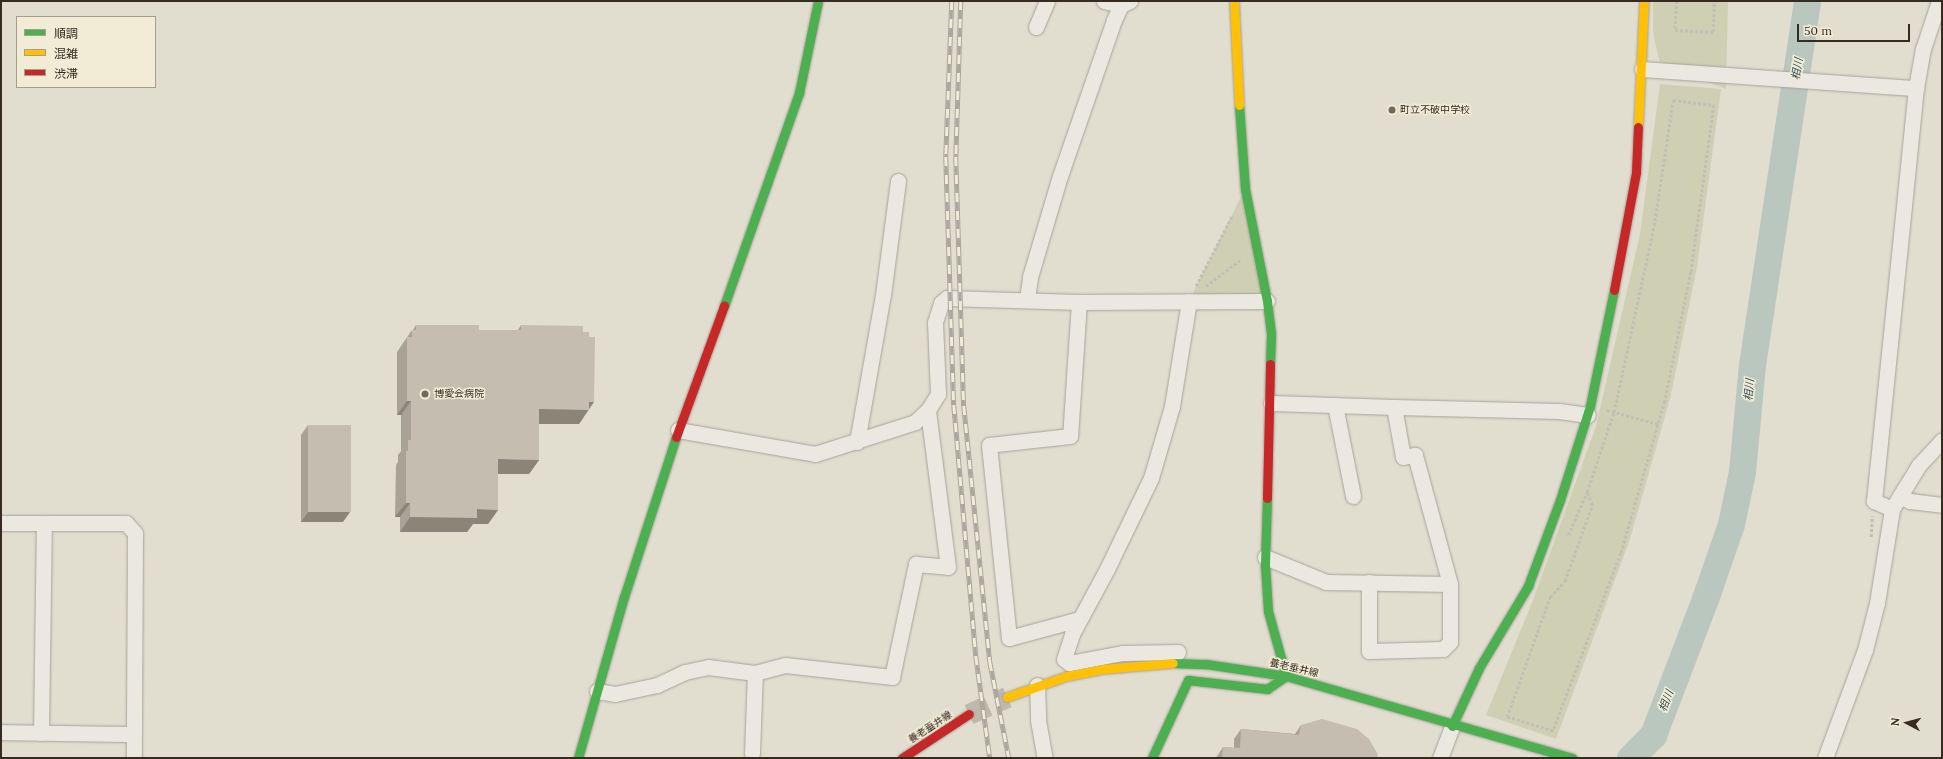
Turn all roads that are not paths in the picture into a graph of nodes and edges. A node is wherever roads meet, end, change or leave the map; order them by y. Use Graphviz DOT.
graph roads {
  1 [pos="818,1"];
  2 [pos="1047,1"];
  3 [pos="1104,1"];
  4 [pos="1234,1"];
  5 [pos="1644,1"];
  6 [pos="1939,1"];
  7 [pos="1126,3"];
  8 [pos="1036,27"];
  9 [pos="1642,69"];
  10 [pos="1910,87"];
  11 [pos="898,180"];
  12 [pos="1027,299"];
  13 [pos="1189,301"];
  14 [pos="1267,301"];
  15 [pos="1079,302"];
  16 [pos="1271,403"];
  17 [pos="1335,405"];
  18 [pos="1394,407"];
  19 [pos="928,410"];
  20 [pos="1588,415"];
  21 [pos="678,430"];
  22 [pos="1942,440"];
  23 [pos="857,442"];
  24 [pos="1353,496"];
  25 [pos="1900,496"];
  26 [pos="1942,505"];
  27 [pos="1892,509"];
  28 [pos="1,523"];
  29 [pos="44,523"];
  30 [pos="1266,556"];
  31 [pos="1369,582"];
  32 [pos="1450,584"];
  33 [pos="1080,619"];
  34 [pos="1178,652"];
  35 [pos="755,673"];
  36 [pos="1286,676"];
  37 [pos="1037,685"];
  38 [pos="597,691"];
  39 [pos="1007,696"];
  40 [pos="969,714"];
  41 [pos="1452,726"];
  42 [pos="1,732"];
  43 [pos="41,733"];
  44 [pos="134,734"];
  45 [pos="752,753"];
  46 [pos="134,758"];
  47 [pos="578,758"];
  48 [pos="902,758"];
  49 [pos="1045,758"];
  50 [pos="1152,758"];
  51 [pos="1440,758"];
  52 [pos="1572,758"];
  53 [pos="1825,758"];
  1 -- 21 [label="street"];
  2 -- 8 [label="street"];
  3 -- 7 [label="street"];
  4 -- 14 [label="street"];
  5 -- 9 [label="street"];
  6 -- 10 [label="street"];
  7 -- 12 [label="street"];
  9 -- 10 [label="street"];
  9 -- 20 [label="street"];
  10 -- 27 [label="street"];
  11 -- 23 [label="street"];
  12 -- 15 [label="street"];
  12 -- 19 [label="street"];
  13 -- 14 [label="street"];
  13 -- 15 [label="street"];
  13 -- 33 [label="street"];
  14 -- 16 [label="street"];
  15 -- 33 [label="street"];
  16 -- 17 [label="street"];
  16 -- 30 [label="street"];
  17 -- 18 [label="street"];
  17 -- 24 [label="street"];
  18 -- 20 [label="street"];
  18 -- 32 [label="street"];
  19 -- 23 [label="street"];
  19 -- 35 [label="street"];
  20 -- 41 [label="street"];
  21 -- 23 [label="street"];
  21 -- 38 [label="street"];
  22 -- 25 [label="street"];
  25 -- 26 [label="street"];
  25 -- 27 [label="street"];
  27 -- 53 [label="street"];
  28 -- 29 [label="street"];
  29 -- 43 [label="street"];
  29 -- 44 [label="street"];
  30 -- 31 [label="street"];
  30 -- 36 [label="street"];
  31 -- 32 [label="street"];
  31 -- 32 [label="street"];
  33 -- 34 [label="street"];
  35 -- 38 [label="street"];
  35 -- 45 [label="street"];
  36 -- 37 [label="street, 養老垂井線"];
  36 -- 41 [label="street, 養老垂井線"];
  36 -- 50 [label="street"];
  37 -- 39 [label="street, 養老垂井線"];
  37 -- 49 [label="street"];
  38 -- 47 [label="street"];
  40 -- 48 [label="street, 養老垂井線"];
  41 -- 51 [label="street"];
  41 -- 52 [label="street, 養老垂井線"];
  42 -- 43 [label="street"];
  43 -- 44 [label="street"];
  44 -- 46 [label="street"];
}
